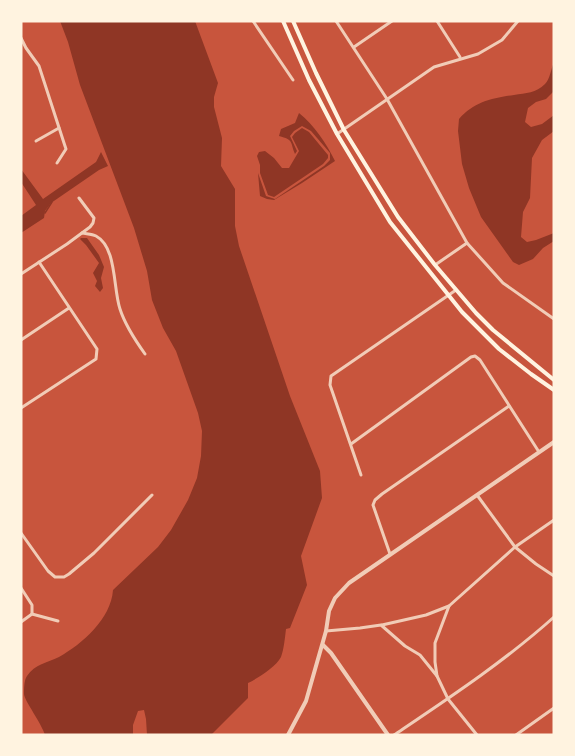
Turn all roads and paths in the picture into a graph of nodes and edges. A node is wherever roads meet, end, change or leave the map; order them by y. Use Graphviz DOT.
graph roads {
  1 [pos="253,21"];
  2 [pos="283,21"];
  3 [pos="293,21"];
  4 [pos="336,21"];
  5 [pos="392,21"];
  6 [pos="437,21"];
  7 [pos="518,21"];
  8 [pos="21,38"];
  9 [pos="354,47"];
  10 [pos="26,48"];
  11 [pos="21,51"];
  12 [pos="461,58"];
  13 [pos="293,80"];
  14 [pos="387,99"];
  15 [pos="59,128"];
  16 [pos="344,130"];
  17 [pos="337,134"];
  18 [pos="36,141"];
  19 [pos="57,163"];
  20 [pos="79,198"];
  21 [pos="398,217"];
  22 [pos="390,222"];
  23 [pos="82,233"];
  24 [pos="467,243"];
  25 [pos="39,262"];
  26 [pos="435,266"];
  27 [pos="21,274"];
  28 [pos="456,290"];
  29 [pos="448,295"];
  30 [pos="69,308"];
  31 [pos="554,319"];
  32 [pos="21,340"];
  33 [pos="145,354"];
  34 [pos="554,380"];
  35 [pos="554,390"];
  36 [pos="509,406"];
  37 [pos="21,408"];
  38 [pos="554,442"];
  39 [pos="351,444"];
  40 [pos="539,453"];
  41 [pos="361,475"];
  42 [pos="152,495"];
  43 [pos="477,495"];
  44 [pos="554,520"];
  45 [pos="21,533"];
  46 [pos="515,547"];
  47 [pos="391,554"];
  48 [pos="554,576"];
  49 [pos="21,588"];
  50 [pos="449,606"];
  51 [pos="32,614"];
  52 [pos="554,617"];
  53 [pos="58,621"];
  54 [pos="21,622"];
  55 [pos="381,625"];
  56 [pos="326,630"];
  57 [pos="322,644"];
  58 [pos="437,676"];
  59 [pos="448,699"];
  60 [pos="554,708"];
  61 [pos="288,735"];
  62 [pos="388,735"];
  63 [pos="394,735"];
  64 [pos="477,735"];
  65 [pos="516,735"];
  1 -- 13 [label="street"];
  2 -- 17 [label="main road"];
  3 -- 16 [label="main road"];
  4 -- 9 [label="street"];
  5 -- 9 [label="street"];
  6 -- 12 [label="street"];
  7 -- 12 [label="street"];
  8 -- 10 [label="street"];
  9 -- 14 [label="street"];
  10 -- 11 [label="street"];
  10 -- 15 [label="street"];
  12 -- 14 [label="street"];
  14 -- 16 [label="street"];
  14 -- 24 [label="street"];
  15 -- 18 [label="street"];
  15 -- 19 [label="street"];
  16 -- 17 [label="street"];
  16 -- 21 [label="main road"];
  17 -- 22 [label="main road"];
  20 -- 23 [label="street"];
  21 -- 22 [label="main road"];
  21 -- 26 [label="main road"];
  22 -- 29 [label="main road"];
  23 -- 25 [label="street"];
  23 -- 33 [label="street"];
  24 -- 26 [label="street"];
  24 -- 31 [label="street"];
  25 -- 27 [label="street"];
  25 -- 30 [label="street"];
  26 -- 28 [label="main road"];
  28 -- 29 [label="street"];
  28 -- 34 [label="main road"];
  29 -- 35 [label="main road"];
  29 -- 39 [label="street"];
  30 -- 32 [label="street"];
  30 -- 37 [label="street"];
  36 -- 39 [label="street"];
  36 -- 40 [label="street"];
  36 -- 47 [label="street"];
  38 -- 40 [label="street"];
  39 -- 41 [label="street"];
  40 -- 43 [label="street"];
  42 -- 45 [label="street"];
  43 -- 46 [label="street"];
  43 -- 47 [label="street"];
  44 -- 46 [label="street"];
  46 -- 48 [label="street"];
  46 -- 50 [label="street"];
  47 -- 56 [label="street"];
  49 -- 51 [label="street"];
  50 -- 55 [label="street"];
  50 -- 58 [label="street"];
  51 -- 53 [label="street"];
  51 -- 54 [label="street"];
  52 -- 59 [label="street"];
  55 -- 56 [label="street"];
  55 -- 58 [label="street"];
  56 -- 57 [label="street"];
  57 -- 61 [label="street"];
  57 -- 62 [label="street"];
  58 -- 59 [label="street"];
  59 -- 63 [label="street"];
  59 -- 64 [label="street"];
  60 -- 65 [label="street"];
}
